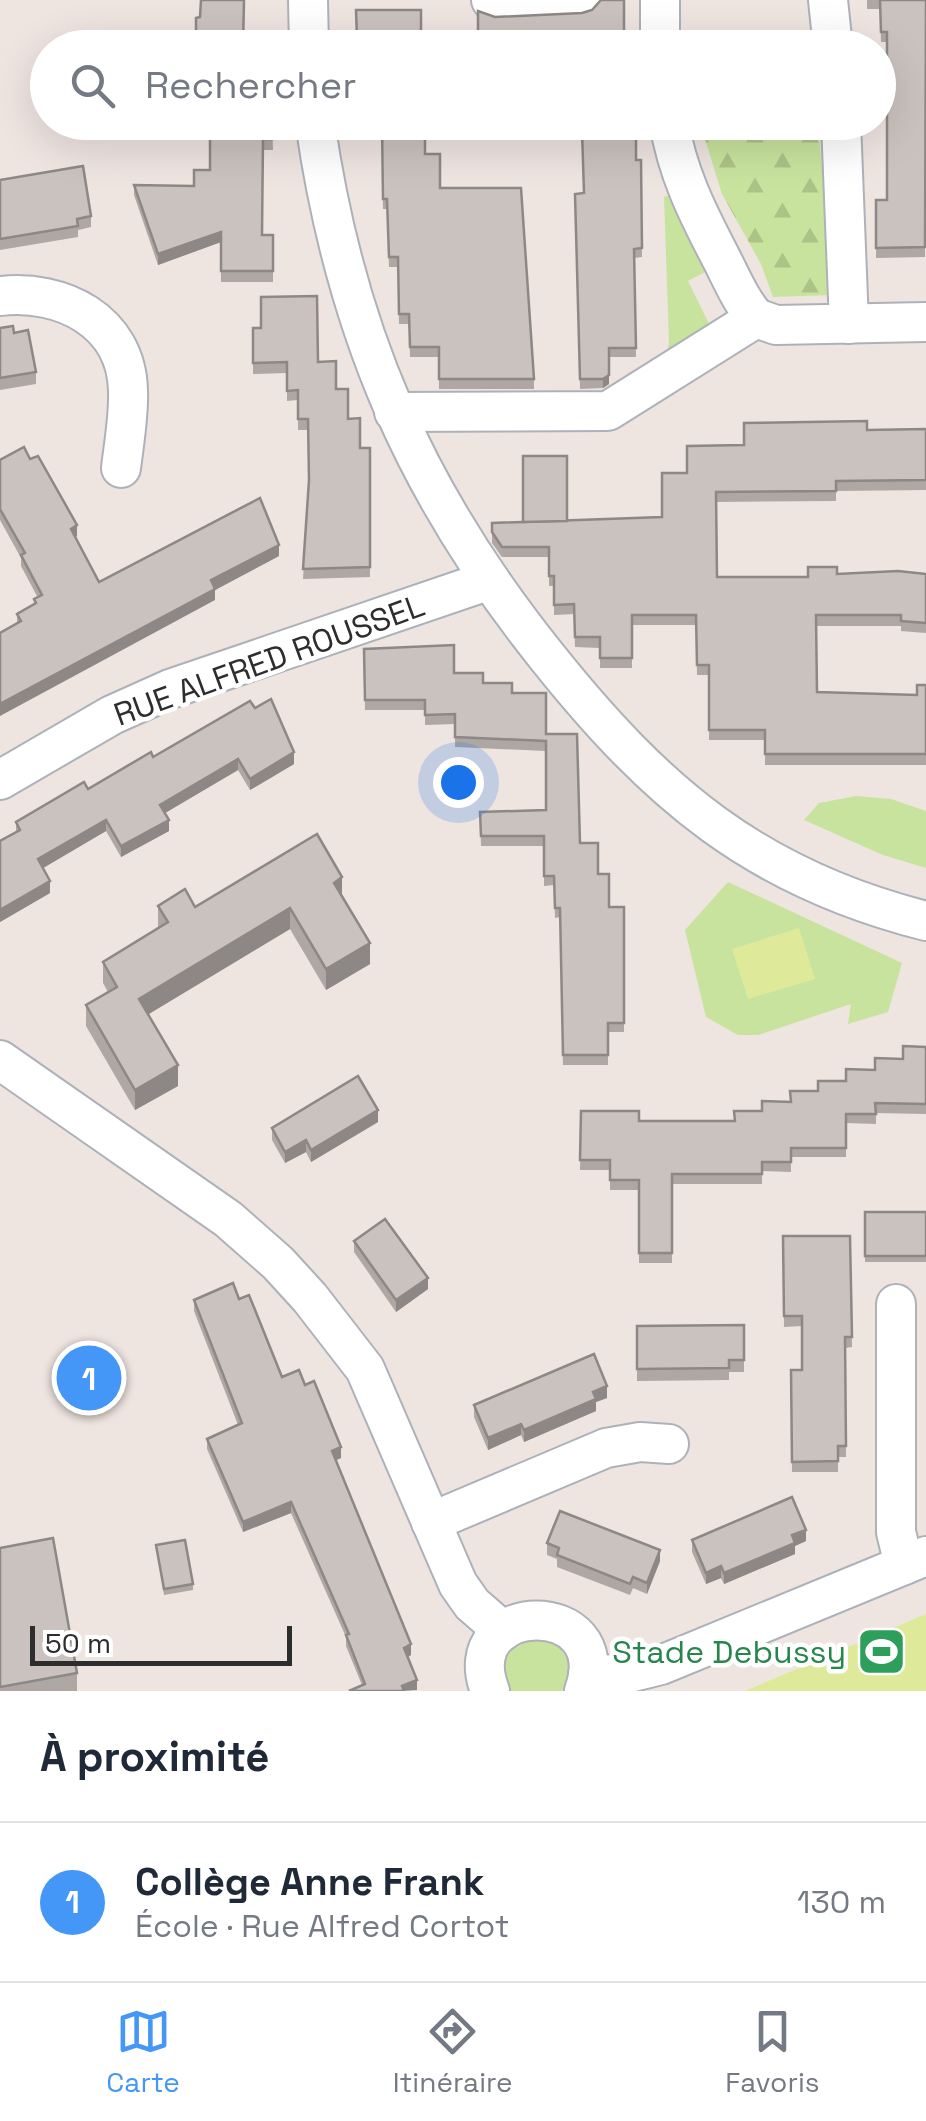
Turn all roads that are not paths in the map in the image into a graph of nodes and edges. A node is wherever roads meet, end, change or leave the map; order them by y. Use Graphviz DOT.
graph roads {
  1 [pos="308,0"];
  2 [pos="492,0"];
  3 [pos="582,0"];
  4 [pos="660,0"];
  5 [pos="828,0"];
  6 [pos="308,30"];
  7 [pos="660,30"];
  8 [pos="831,30"];
  9 [pos="319,140"];
  10 [pos="672,140"];
  11 [pos="842,140"];
  12 [pos="0,296"];
  13 [pos="756,318"];
  14 [pos="926,322"];
  15 [pos="848,324"];
  16 [pos="394,412"];
  17 [pos="121,468"];
  18 [pos="490,580"];
  19 [pos="0,780"];
  20 [pos="926,921"];
  21 [pos="0,1060"];
  22 [pos="896,1304"];
  23 [pos="669,1444"];
  24 [pos="430,1522"];
  25 [pos="915,1560"];
  26 [pos="504,1630"];
  27 [pos="586,1683"];
  28 [pos="490,1691"];
  1 -- 6 [label="street"];
  2 -- 3 [label="street"];
  4 -- 7 [label="street"];
  5 -- 8 [label="street"];
  9 -- 16 [label="street"];
  10 -- 13 [label="street"];
  11 -- 15 [label="street"];
  12 -- 17 [label="street"];
  13 -- 15 [label="street"];
  13 -- 16 [label="street"];
  14 -- 15 [label="street"];
  16 -- 18 [label="street"];
  18 -- 19 [label="street, RUE ALFRED ROUSSEL"];
  18 -- 20 [label="street"];
  21 -- 24 [label="street"];
  22 -- 25 [label="street"];
  23 -- 24 [label="street"];
  24 -- 26 [label="street"];
  25 -- 27 [label="street"];
  26 -- 27 [label="street"];
  26 -- 28 [label="street"];
}
